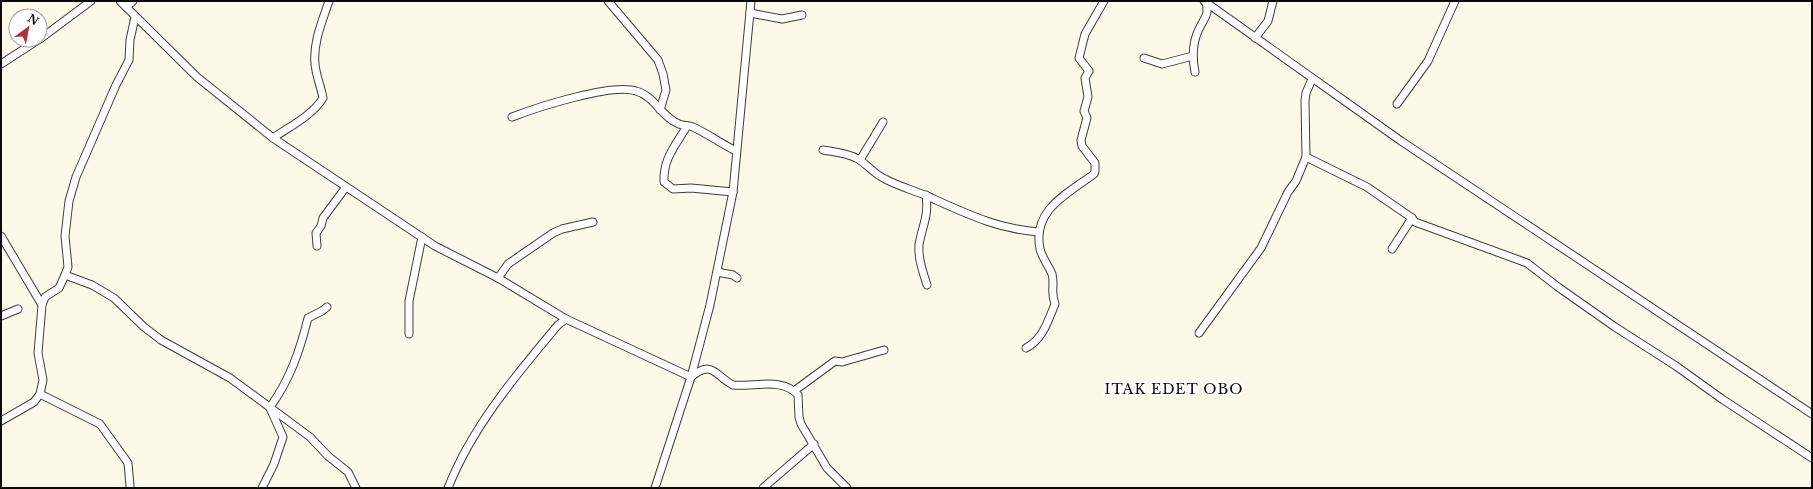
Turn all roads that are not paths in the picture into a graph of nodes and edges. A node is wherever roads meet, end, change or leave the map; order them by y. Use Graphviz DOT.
graph roads {
  1 [pos="91,1"];
  2 [pos="120,1"];
  3 [pos="133,1"];
  4 [pos="329,1"];
  5 [pos="608,1"];
  6 [pos="751,1"];
  7 [pos="1104,1"];
  8 [pos="1205,1"];
  9 [pos="1273,1"];
  10 [pos="1454,1"];
  11 [pos="126,7"];
  12 [pos="750,13"];
  13 [pos="802,15"];
  14 [pos="135,17"];
  15 [pos="48,32"];
  16 [pos="1255,38"];
  17 [pos="25,48"];
  18 [pos="1192,56"];
  19 [pos="1144,58"];
  20 [pos="1,64"];
  21 [pos="1195,72"];
  22 [pos="1312,79"];
  23 [pos="1397,104"];
  24 [pos="660,110"];
  25 [pos="512,117"];
  26 [pos="883,122"];
  27 [pos="687,126"];
  28 [pos="273,138"];
  29 [pos="823,150"];
  30 [pos="736,151"];
  31 [pos="1306,157"];
  32 [pos="860,160"];
  33 [pos="346,187"];
  34 [pos="733,192"];
  35 [pos="926,196"];
  36 [pos="1412,218"];
  37 [pos="593,222"];
  38 [pos="1039,232"];
  39 [pos="1,236"];
  40 [pos="422,237"];
  41 [pos="317,246"];
  42 [pos="1392,249"];
  43 [pos="717,272"];
  44 [pos="65,275"];
  45 [pos="498,278"];
  46 [pos="737,278"];
  47 [pos="927,285"];
  48 [pos="42,305"];
  49 [pos="327,307"];
  50 [pos="18,309"];
  51 [pos="1,316"];
  52 [pos="566,319"];
  53 [pos="1199,333"];
  54 [pos="409,334"];
  55 [pos="1026,348"];
  56 [pos="884,350"];
  57 [pos="691,377"];
  58 [pos="794,391"];
  59 [pos="40,394"];
  60 [pos="270,408"];
  61 [pos="1812,414"];
  62 [pos="1,421"];
  63 [pos="814,444"];
  64 [pos="1812,458"];
  65 [pos="130,486"];
  66 [pos="262,488"];
  67 [pos="356,488"];
  68 [pos="448,488"];
  69 [pos="655,488"];
  70 [pos="763,488"];
  71 [pos="847,488"];
  1 -- 15 [label="street"];
  2 -- 11 [label="street"];
  3 -- 11 [label="street"];
  4 -- 28 [label="street"];
  5 -- 24 [label="street"];
  6 -- 12 [label="street"];
  7 -- 38 [label="street"];
  8 -- 16 [label="street"];
  8 -- 18 [label="street"];
  9 -- 16 [label="street"];
  10 -- 23 [label="street"];
  11 -- 14 [label="street"];
  12 -- 13 [label="street"];
  12 -- 30 [label="street"];
  14 -- 28 [label="street"];
  14 -- 44 [label="street"];
  16 -- 22 [label="street"];
  17 -- 20 [label="street"];
  18 -- 19 [label="street"];
  18 -- 21 [label="street"];
  22 -- 31 [label="street"];
  22 -- 61 [label="street"];
  24 -- 25 [label="street"];
  24 -- 27 [label="street"];
  26 -- 32 [label="street"];
  27 -- 30 [label="street"];
  27 -- 34 [label="street"];
  28 -- 33 [label="street"];
  29 -- 32 [label="street"];
  30 -- 34 [label="street"];
  31 -- 36 [label="street"];
  31 -- 53 [label="street"];
  32 -- 35 [label="street"];
  33 -- 40 [label="street"];
  33 -- 41 [label="street"];
  34 -- 43 [label="street"];
  35 -- 38 [label="street"];
  35 -- 47 [label="street"];
  36 -- 42 [label="street"];
  36 -- 64 [label="street"];
  37 -- 45 [label="street"];
  38 -- 55 [label="street"];
  39 -- 48 [label="street"];
  40 -- 45 [label="street"];
  40 -- 54 [label="street"];
  43 -- 46 [label="street"];
  43 -- 57 [label="street"];
  44 -- 48 [label="street"];
  44 -- 60 [label="street"];
  45 -- 52 [label="street"];
  48 -- 59 [label="street"];
  49 -- 60 [label="street"];
  50 -- 51 [label="street"];
  52 -- 57 [label="street"];
  52 -- 68 [label="street"];
  56 -- 58 [label="street"];
  57 -- 58 [label="street"];
  57 -- 69 [label="street"];
  58 -- 63 [label="street"];
  59 -- 62 [label="street"];
  59 -- 65 [label="street"];
  60 -- 66 [label="street"];
  60 -- 67 [label="street"];
  63 -- 70 [label="street"];
  63 -- 71 [label="street"];
}
